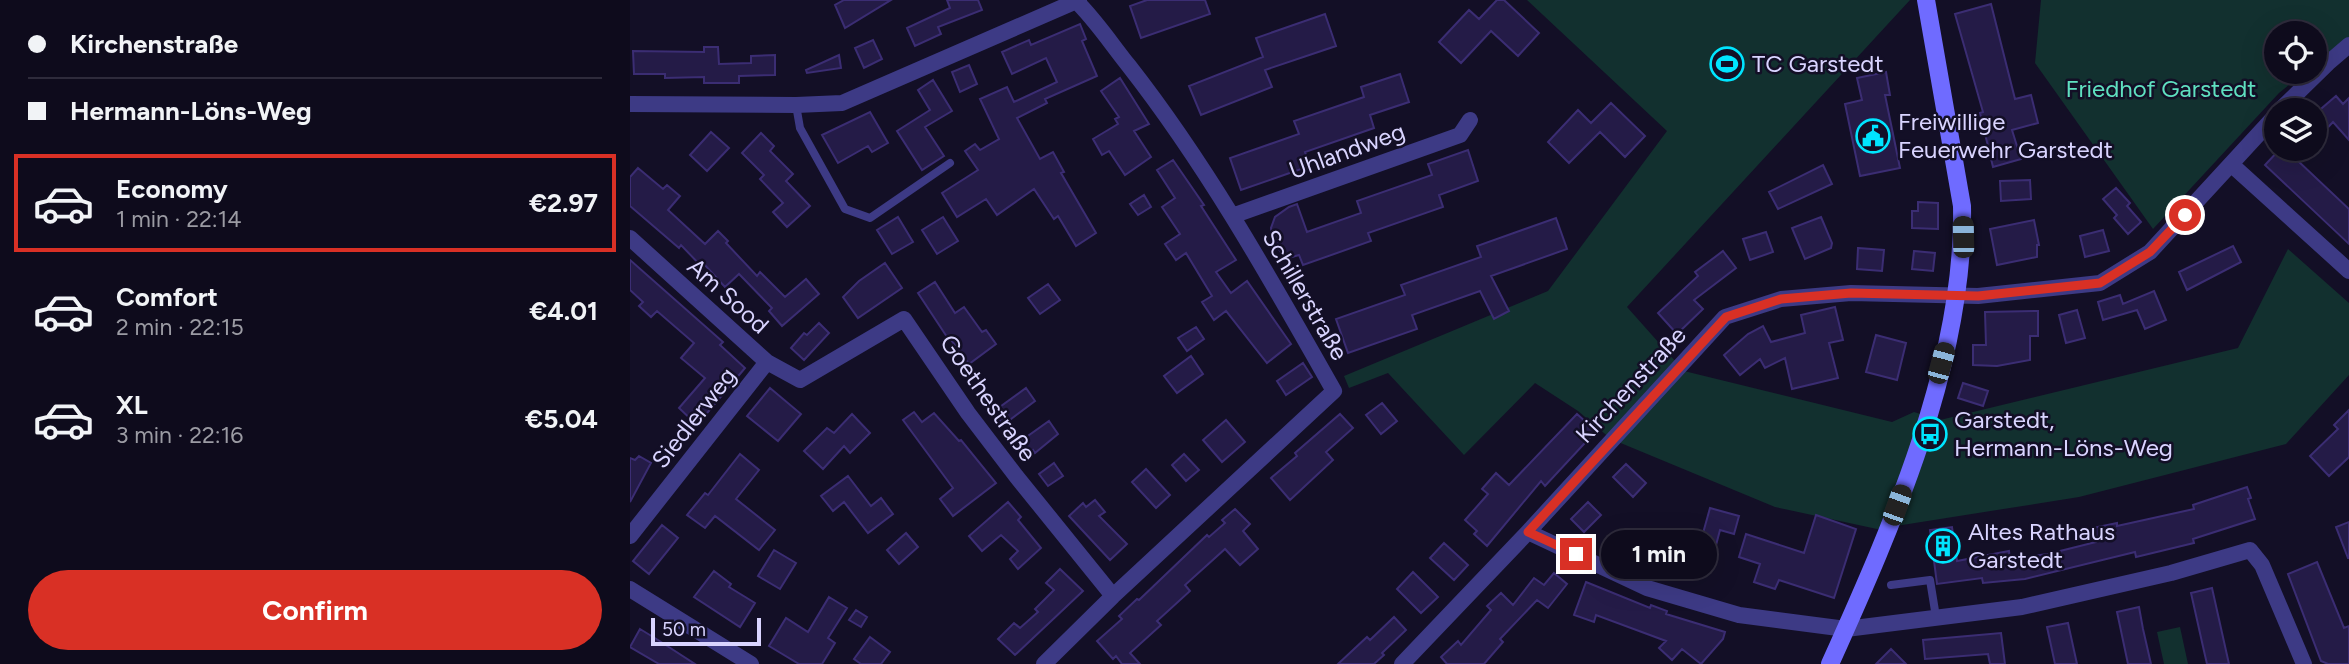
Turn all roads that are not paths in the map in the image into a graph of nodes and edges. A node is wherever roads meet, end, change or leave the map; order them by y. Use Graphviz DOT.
graph roads {
  1 [pos="1077,0"];
  2 [pos="1926,0"];
  3 [pos="2349,45"];
  4 [pos="2292,98"];
  5 [pos="630,104"];
  6 [pos="796,105"];
  7 [pos="1470,120"];
  8 [pos="2264,128"];
  9 [pos="950,163"];
  10 [pos="2232,165"];
  11 [pos="1232,216"];
  12 [pos="630,238"];
  13 [pos="2349,271"];
  14 [pos="1957,297"];
  15 [pos="768,362"];
  16 [pos="800,380"];
  17 [pos="1528,532"];
  18 [pos="630,536"];
  19 [pos="1891,586"];
  20 [pos="1113,596"];
  21 [pos="632,597"];
  22 [pos="1936,617"];
  23 [pos="1846,629"];
  24 [pos="751,664"];
  25 [pos="1044,664"];
  26 [pos="1402,664"];
  27 [pos="1830,664"];
  28 [pos="2304,664"];
  1 -- 6 [label="street"];
  1 -- 11 [label="street, Schillerstraße"];
  2 -- 14 [label="street"];
  3 -- 4 [label="street, Kirchenstraße"];
  5 -- 6 [label="street"];
  6 -- 9 [label="lane"];
  7 -- 11 [label="street, Uhlandweg"];
  8 -- 10 [label="street, Kirchenstraße"];
  10 -- 13 [label="street"];
  10 -- 14 [label="street, Kirchenstraße"];
  11 -- 20 [label="street, Schillerstraße"];
  12 -- 15 [label="street, Am Sood"];
  14 -- 17 [label="street, Kirchenstraße"];
  14 -- 23 [label="street"];
  15 -- 16 [label="street, Am Sood"];
  15 -- 18 [label="street, Siedlerweg"];
  16 -- 20 [label="street, Goethestraße"];
  17 -- 23 [label="street"];
  17 -- 26 [label="street, Kirchenstraße"];
  19 -- 22 [label="lane"];
  20 -- 25 [label="street, Schillerstraße"];
  21 -- 24 [label="street"];
  22 -- 23 [label="street"];
  22 -- 28 [label="street"];
  23 -- 27 [label="street"];
}
